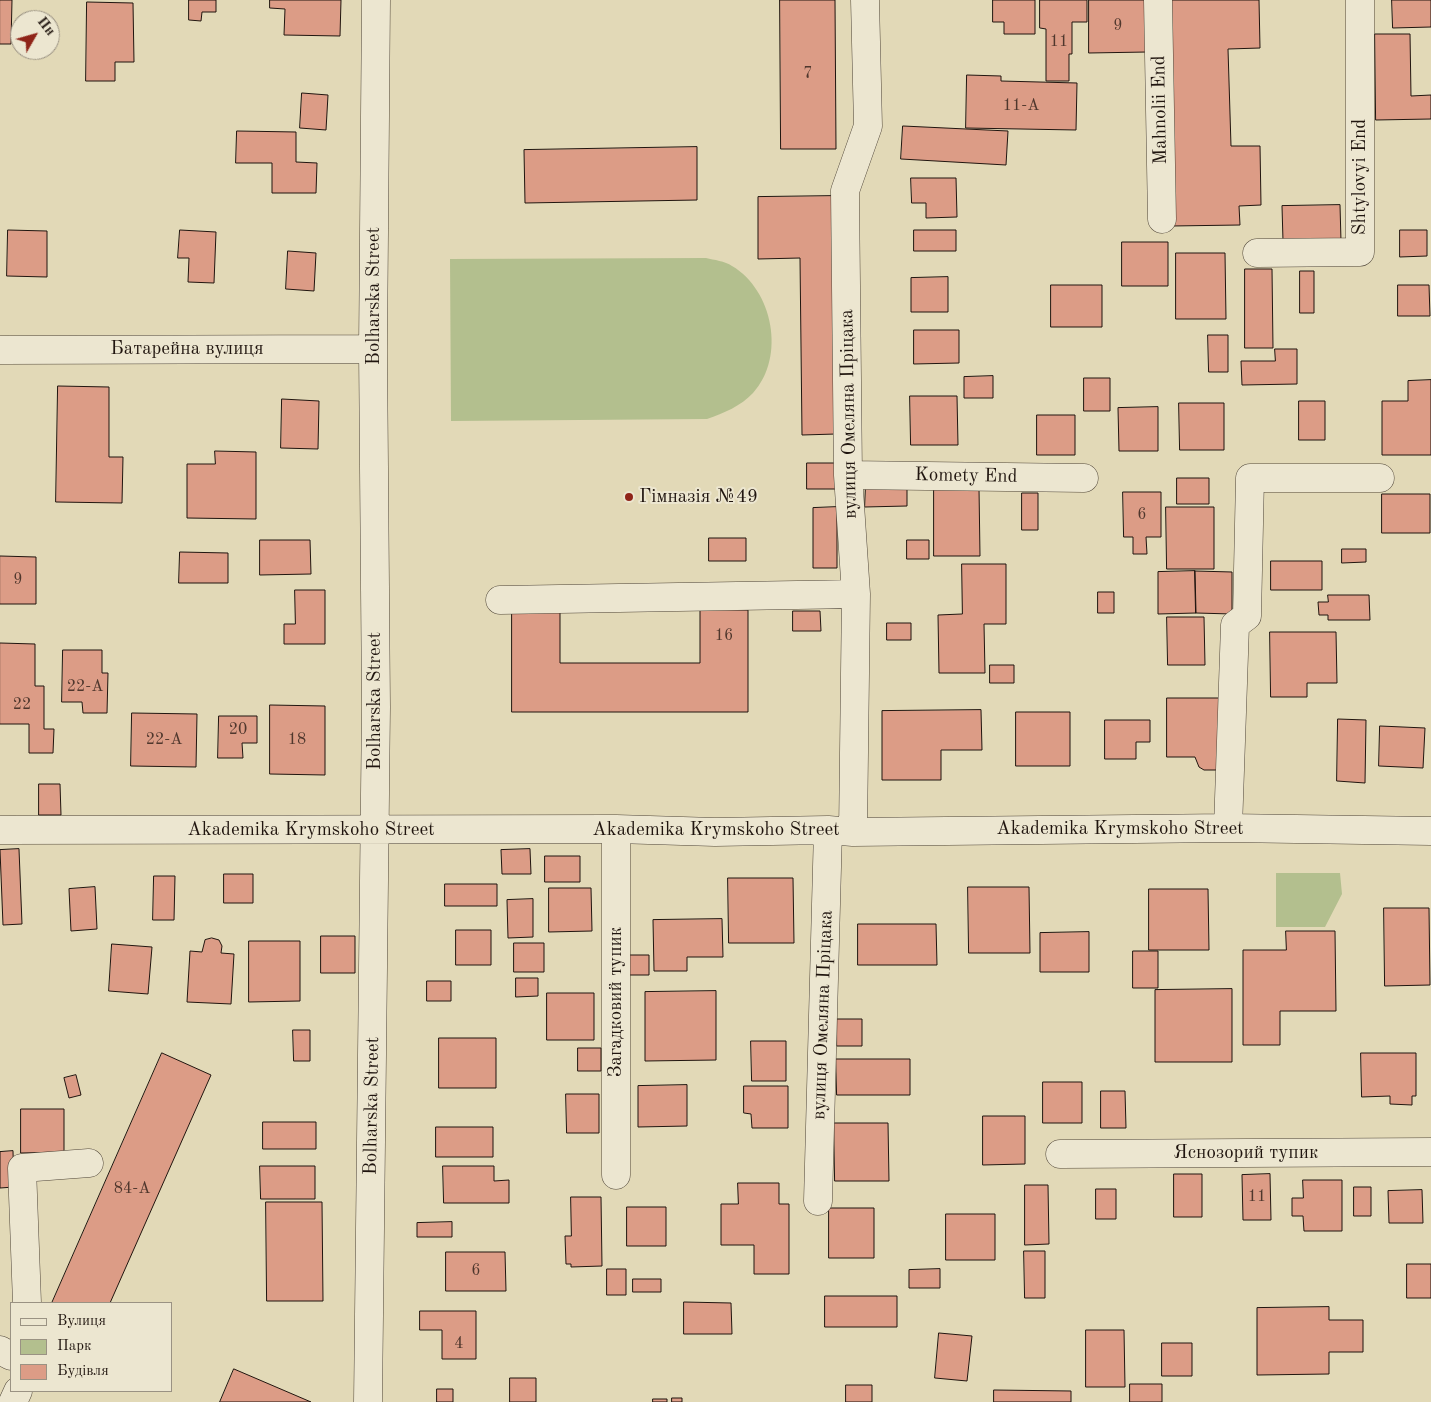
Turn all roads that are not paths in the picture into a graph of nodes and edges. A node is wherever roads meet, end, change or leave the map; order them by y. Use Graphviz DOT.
graph roads {
  1 [pos="376,0"];
  2 [pos="865,0"];
  3 [pos="1158,0"];
  4 [pos="1360,0"];
  5 [pos="1162,219"];
  6 [pos="1257,253"];
  7 [pos="373,349"];
  8 [pos="0,350"];
  9 [pos="848,475"];
  10 [pos="1084,478"];
  11 [pos="1380,478"];
  12 [pos="856,594"];
  13 [pos="500,600"];
  14 [pos="1228,828"];
  15 [pos="374,829"];
  16 [pos="616,829"];
  17 [pos="0,830"];
  18 [pos="840,831"];
  19 [pos="1431,831"];
  20 [pos="1431,1152"];
  21 [pos="1060,1154"];
  22 [pos="89,1163"];
  23 [pos="616,1175"];
  24 [pos="818,1201"];
  25 [pos="28,1302"];
  26 [pos="368,1402"];
  1 -- 7 [label="street, Bolharska Street"];
  2 -- 9 [label="street, вулиця Омеляна Пріцака"];
  3 -- 5 [label="street, Mahnolii End"];
  4 -- 6 [label="street, Shtylovyi End"];
  7 -- 8 [label="street, Батарейна вулиця"];
  7 -- 15 [label="street, Bolharska Street"];
  9 -- 10 [label="street, Komety End"];
  9 -- 12 [label="street, вулиця Омеляна Пріцака"];
  11 -- 14 [label="street"];
  12 -- 13 [label="street"];
  12 -- 18 [label="street, вулиця Омеляна Пріцака"];
  14 -- 18 [label="street, Akademika Krymskoho Street"];
  14 -- 19 [label="street, Akademika Krymskoho Street"];
  15 -- 16 [label="street, Akademika Krymskoho Street"];
  15 -- 17 [label="street, Akademika Krymskoho Street"];
  15 -- 26 [label="street, Bolharska Street"];
  16 -- 18 [label="street, Akademika Krymskoho Street"];
  16 -- 23 [label="street, Загадковий тупик"];
  18 -- 24 [label="street, вулиця Омеляна Пріцака"];
  20 -- 21 [label="street, Яснозорий тупик"];
  22 -- 25 [label="street"];
}
